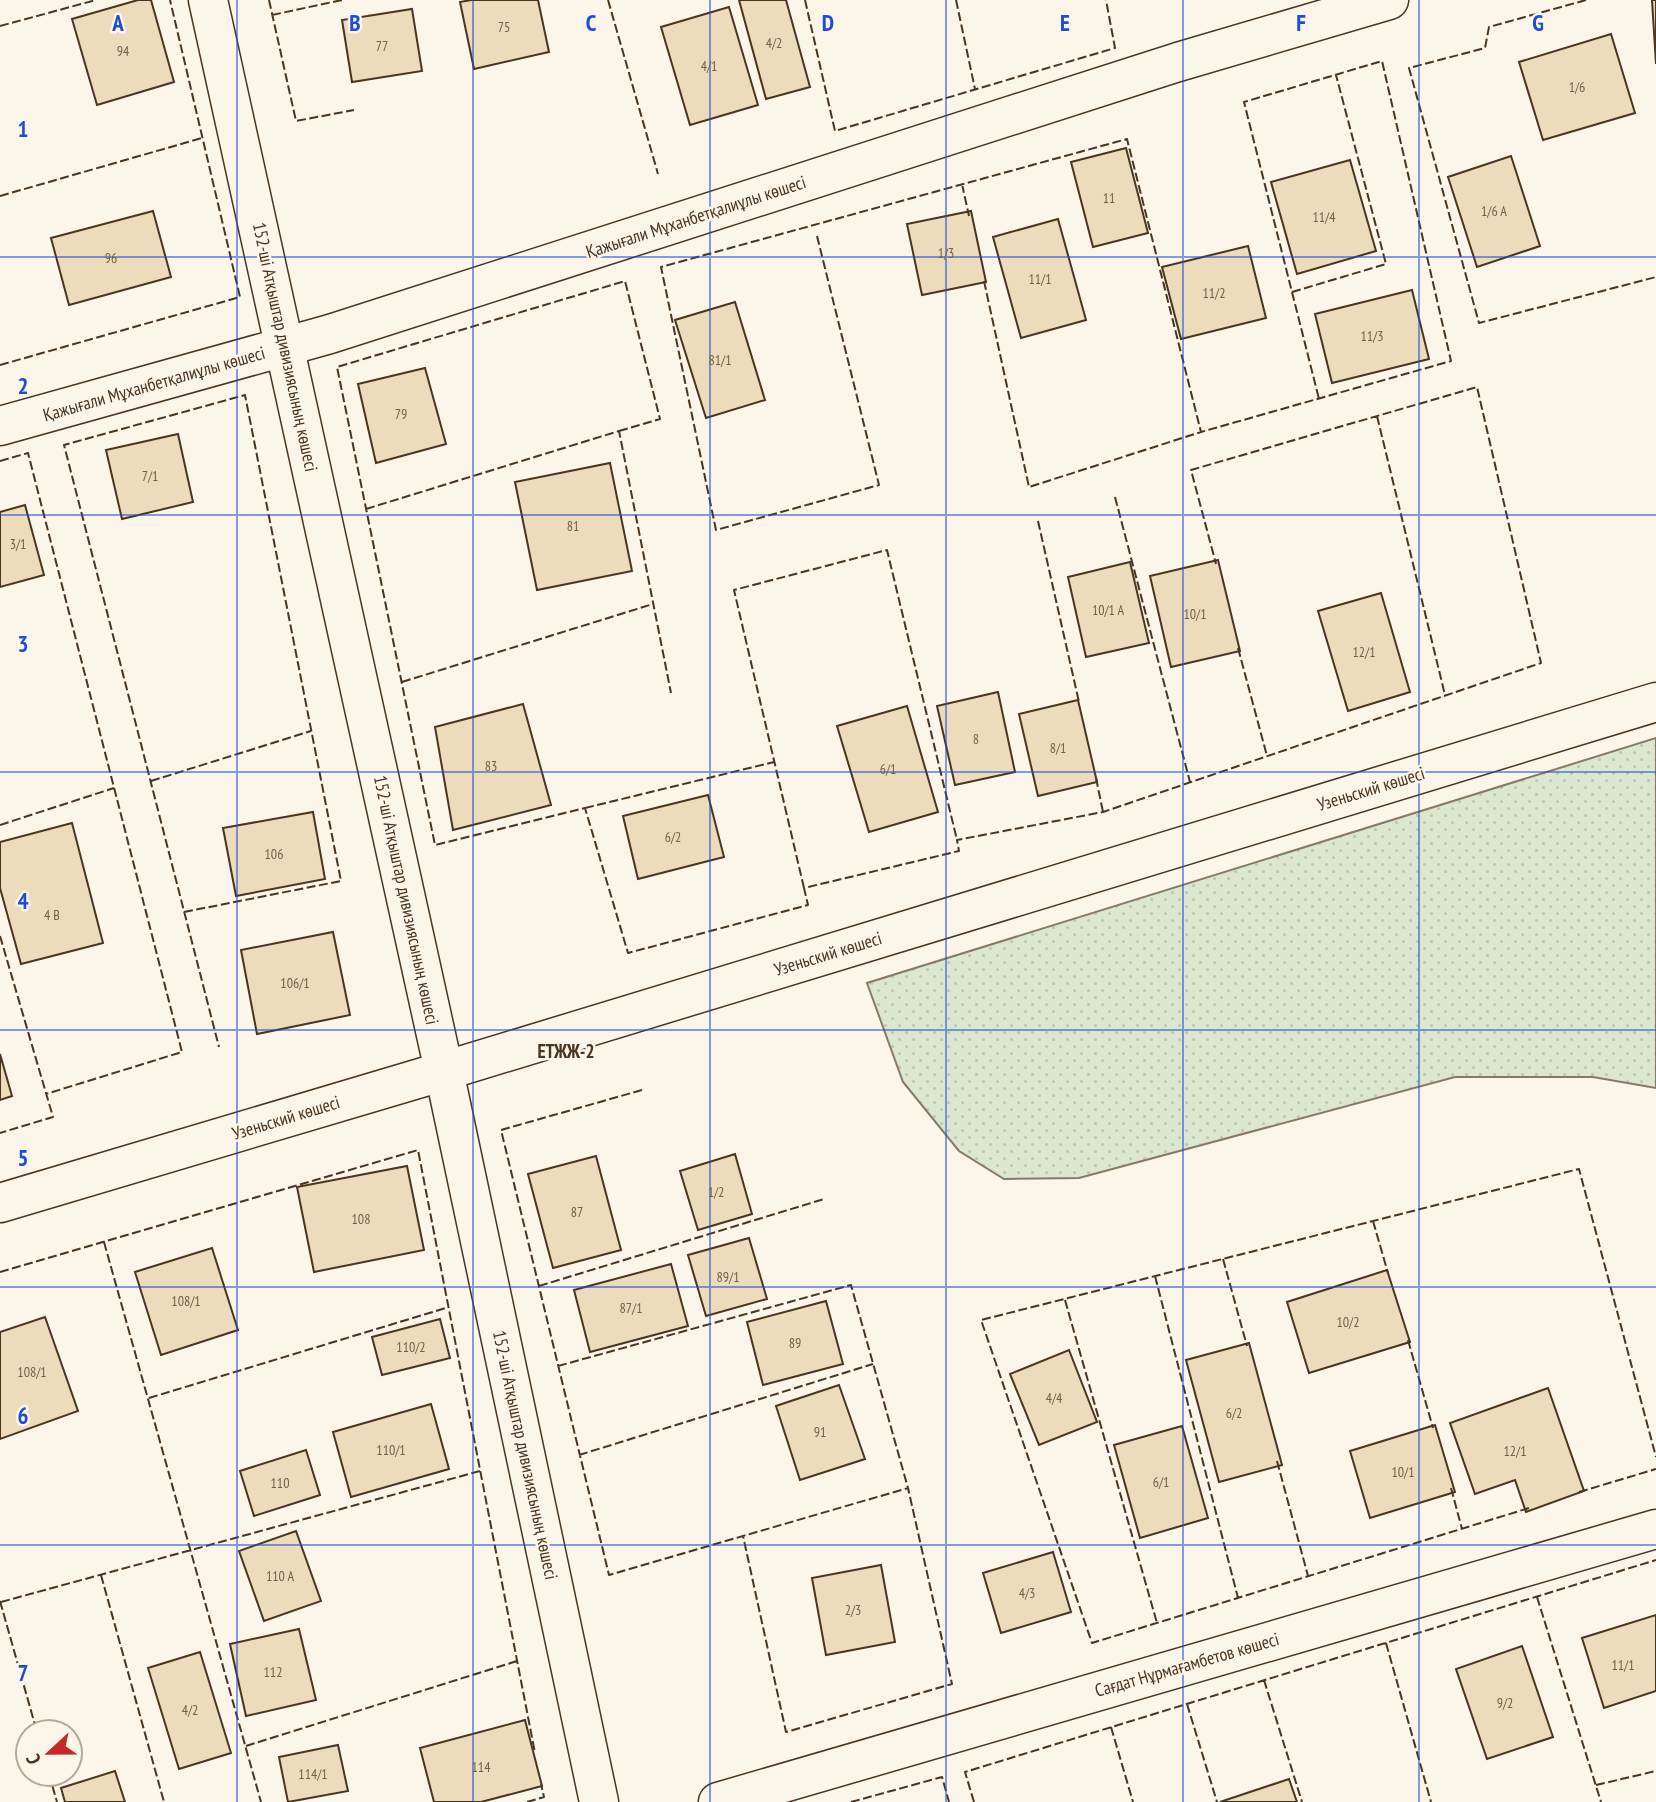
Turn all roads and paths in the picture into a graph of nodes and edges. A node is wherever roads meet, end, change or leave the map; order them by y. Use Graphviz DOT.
graph roads {
  1 [pos="208,0"];
  2 [pos="1389,0"];
  3 [pos="285,347"];
  4 [pos="0,426"];
  5 [pos="1656,702"];
  6 [pos="444,1071"];
  7 [pos="0,1203"];
  8 [pos="1656,1529"];
  9 [pos="599,1802"];
  10 [pos="718,1802"];
  1 -- 3 [label="street, 152-ші Атқыштар дивизиясының көшесі"];
  2 -- 3 [label="street, Қажығали Мұханбетқалиұлы көшесі"];
  3 -- 4 [label="street, Қажығали Мұханбетқалиұлы көшесі"];
  3 -- 6 [label="street, 152-ші Атқыштар дивизиясының көшесі"];
  5 -- 6 [label="street, Узеньский көшесі"];
  6 -- 7 [label="street, Узеньский көшесі"];
  6 -- 9 [label="street, 152-ші Атқыштар дивизиясының көшесі"];
  8 -- 10 [label="street, Сағдат Нұрмағамбетов көшесі"];
}
